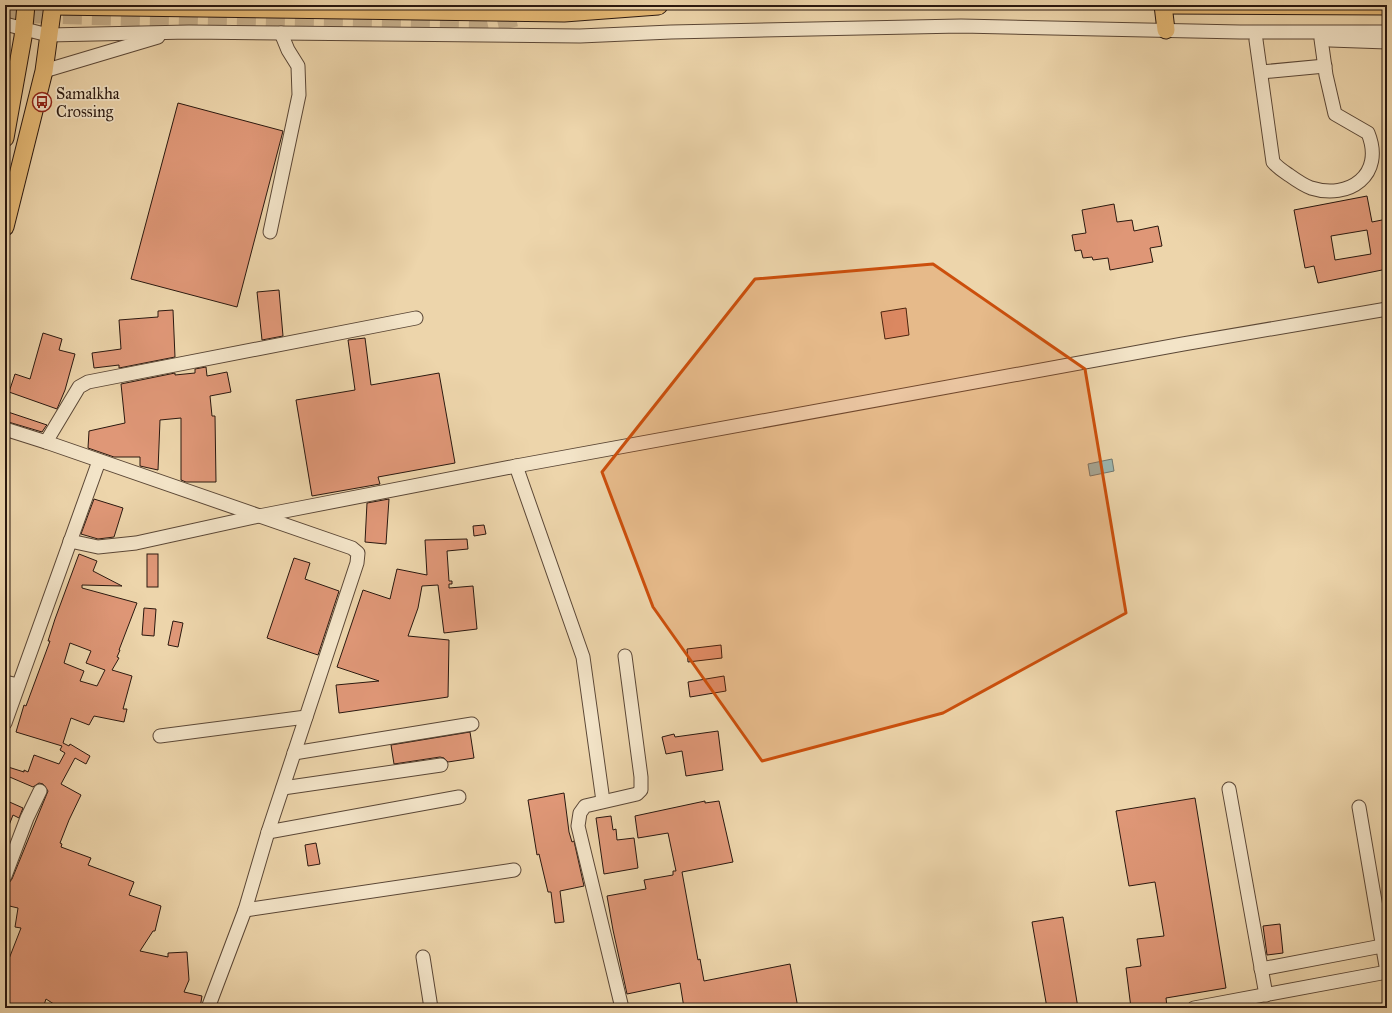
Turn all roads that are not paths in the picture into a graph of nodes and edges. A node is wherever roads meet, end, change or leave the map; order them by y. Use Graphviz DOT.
graph roads {
  1 [pos="26,5"];
  2 [pos="52,5"];
  3 [pos="658,5"];
  4 [pos="1162,5"];
  5 [pos="1387,6"];
  6 [pos="5,24"];
  7 [pos="24,29"];
  8 [pos="1166,30"];
  9 [pos="189,32"];
  10 [pos="1240,32"];
  11 [pos="1387,32"];
  12 [pos="281,33"];
  13 [pos="48,35"];
  14 [pos="1321,39"];
  15 [pos="1256,40"];
  16 [pos="1387,42"];
  17 [pos="1325,66"];
  18 [pos="44,71"];
  19 [pos="1261,72"];
  20 [pos="5,138"];
  21 [pos="5,227"];
  22 [pos="270,232"];
  23 [pos="1387,309"];
  24 [pos="416,318"];
  25 [pos="5,429"];
  26 [pos="46,442"];
  27 [pos="99,461"];
  28 [pos="516,466"];
  29 [pos="259,516"];
  30 [pos="70,541"];
  31 [pos="625,656"];
  32 [pos="5,682"];
  33 [pos="18,685"];
  34 [pos="306,717"];
  35 [pos="5,722"];
  36 [pos="472,724"];
  37 [pos="160,736"];
  38 [pos="294,753"];
  39 [pos="441,765"];
  40 [pos="283,788"];
  41 [pos="1229,789"];
  42 [pos="40,791"];
  43 [pos="459,797"];
  44 [pos="603,801"];
  45 [pos="1359,807"];
  46 [pos="268,832"];
  47 [pos="514,870"];
  48 [pos="5,876"];
  49 [pos="245,910"];
  50 [pos="1382,946"];
  51 [pos="423,957"];
  52 [pos="1261,969"];
  53 [pos="1387,972"];
  54 [pos="1266,995"];
  55 [pos="208,1008"];
  56 [pos="432,1008"];
  57 [pos="622,1008"];
  58 [pos="1194,1008"];
  1 -- 7 [label="main road"];
  2 -- 3 [label="highway"];
  2 -- 13 [label="main road"];
  4 -- 5 [label="main road"];
  4 -- 8 [label="main road"];
  6 -- 7 [label="street"];
  7 -- 13 [label="street"];
  7 -- 20 [label="main road"];
  8 -- 10 [label="street"];
  8 -- 12 [label="street"];
  9 -- 12 [label="street"];
  9 -- 13 [label="street"];
  9 -- 18 [label="street"];
  10 -- 11 [label="street"];
  10 -- 15 [label="street"];
  12 -- 22 [label="street"];
  13 -- 18 [label="main road"];
  14 -- 15 [label="street"];
  14 -- 16 [label="street"];
  14 -- 17 [label="street"];
  15 -- 19 [label="street"];
  17 -- 19 [label="street"];
  17 -- 19 [label="street"];
  18 -- 21 [label="main road"];
  23 -- 28 [label="street"];
  24 -- 26 [label="street"];
  25 -- 26 [label="street"];
  26 -- 27 [label="street"];
  27 -- 29 [label="street"];
  27 -- 30 [label="street"];
  28 -- 29 [label="street"];
  28 -- 44 [label="street"];
  29 -- 30 [label="street"];
  29 -- 34 [label="street"];
  30 -- 33 [label="street"];
  31 -- 44 [label="street"];
  32 -- 33 [label="street"];
  33 -- 35 [label="street"];
  34 -- 37 [label="street"];
  34 -- 38 [label="street"];
  36 -- 38 [label="street"];
  38 -- 40 [label="street"];
  39 -- 40 [label="street"];
  40 -- 46 [label="street"];
  41 -- 52 [label="street"];
  42 -- 48 [label="street"];
  43 -- 46 [label="street"];
  44 -- 57 [label="street"];
  45 -- 50 [label="street"];
  46 -- 49 [label="street"];
  47 -- 49 [label="street"];
  49 -- 55 [label="street"];
  50 -- 52 [label="street"];
  50 -- 53 [label="street"];
  51 -- 56 [label="street"];
  52 -- 54 [label="street"];
  53 -- 54 [label="street"];
  54 -- 58 [label="street"];
}
